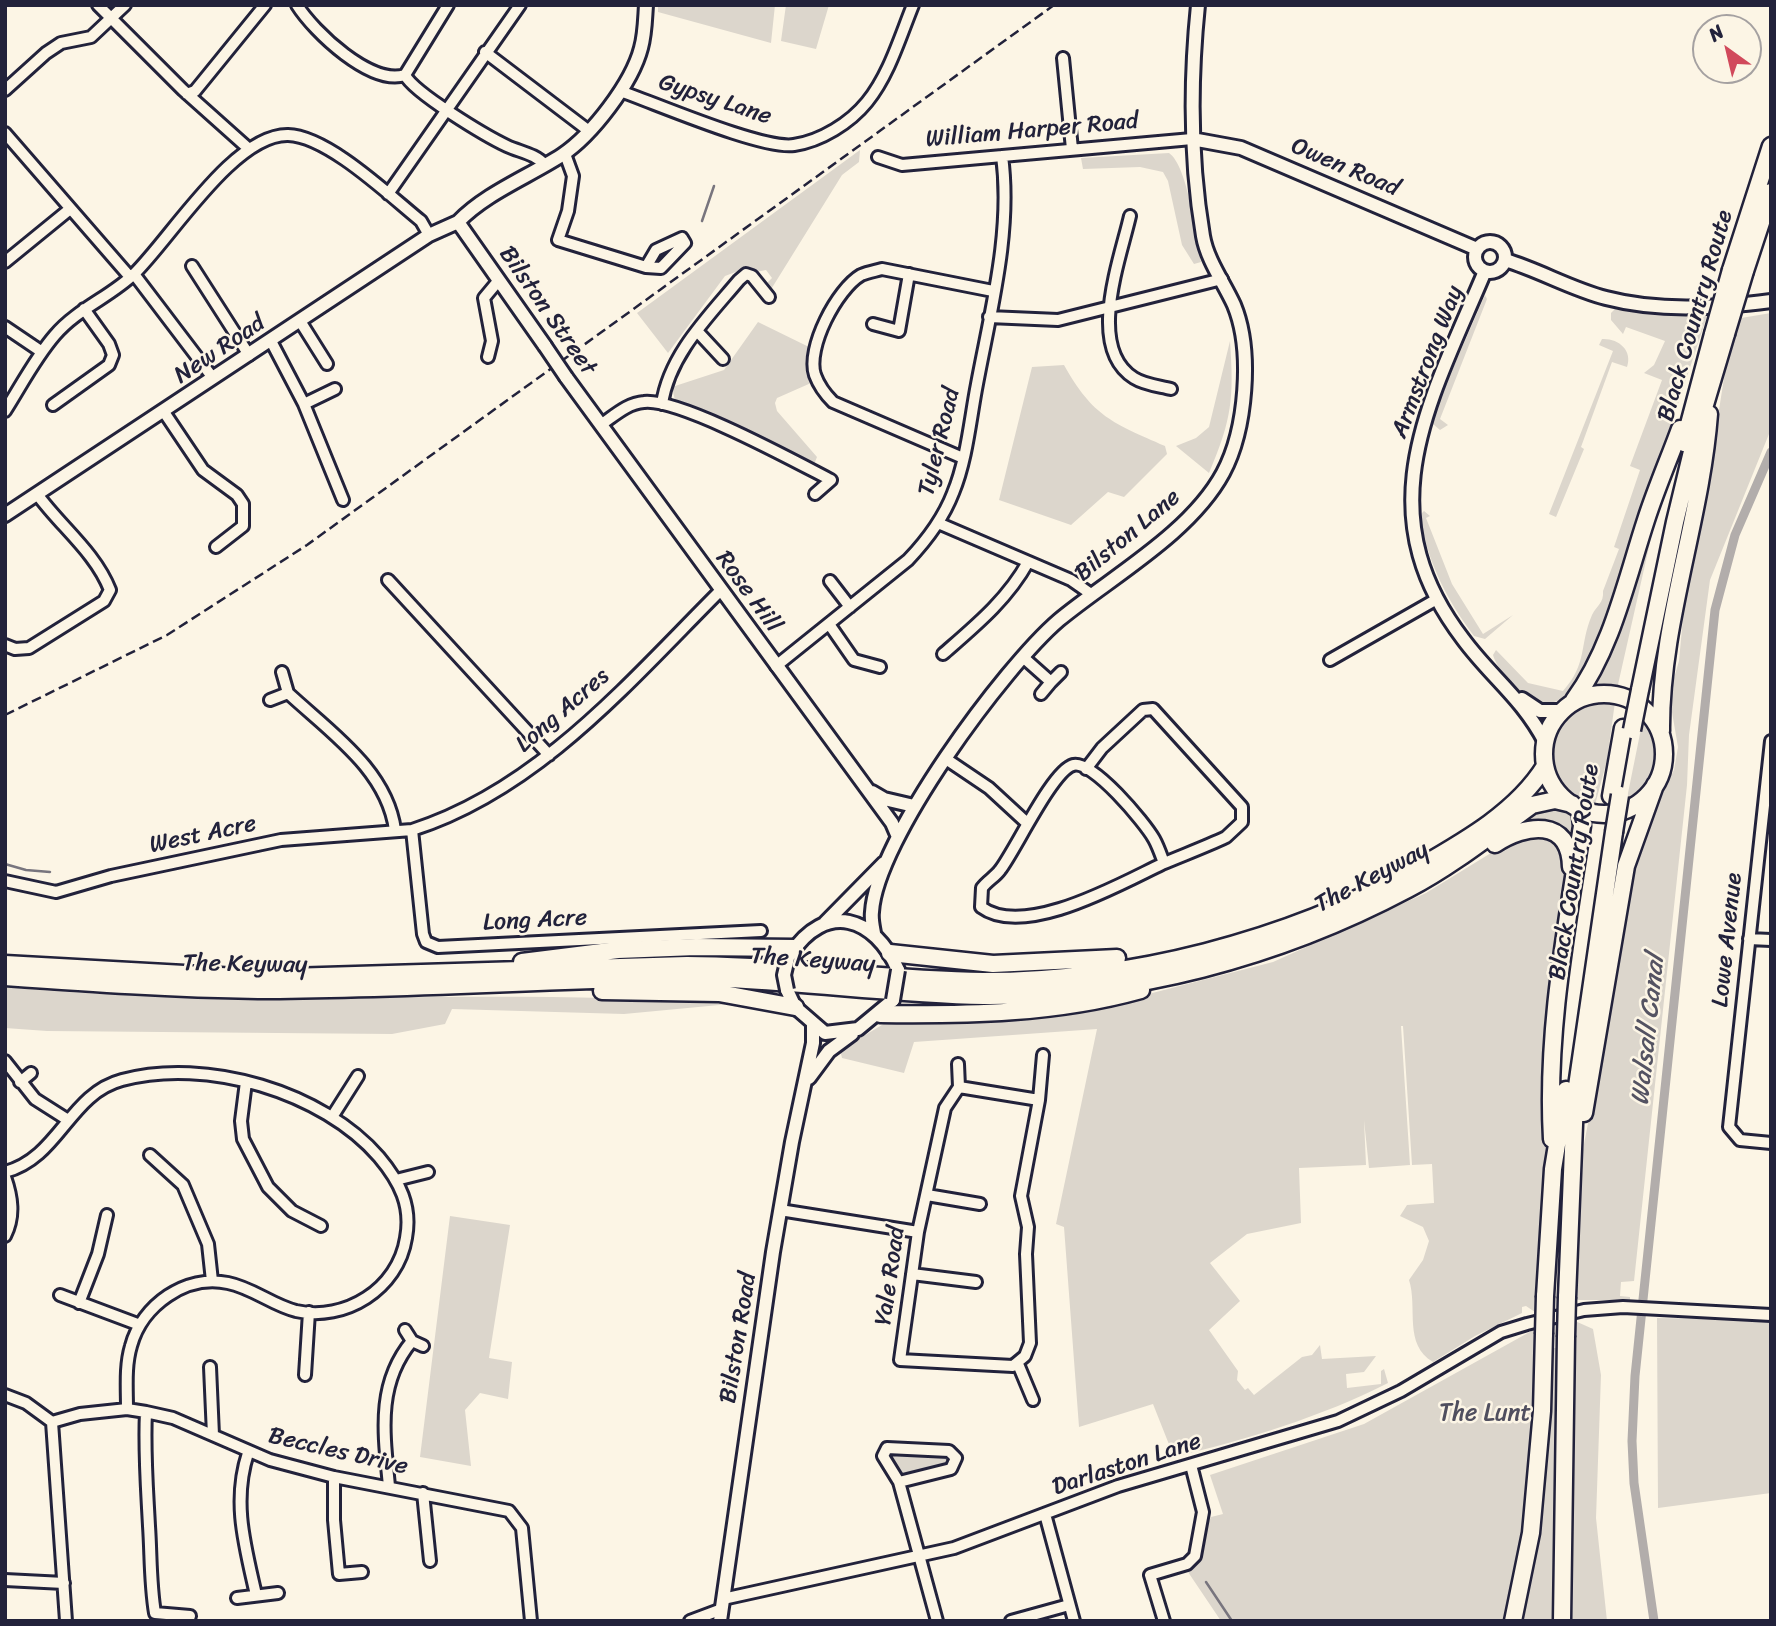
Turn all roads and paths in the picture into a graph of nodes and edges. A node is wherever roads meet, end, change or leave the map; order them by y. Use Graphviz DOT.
graph roads {
  1 [pos="98,5"];
  2 [pos="125,5"];
  3 [pos="265,5"];
  4 [pos="297,5"];
  5 [pos="448,5"];
  6 [pos="520,5"];
  7 [pos="646,5"];
  8 [pos="913,5"];
  9 [pos="1198,5"];
  10 [pos="112,18"];
  11 [pos="485,52"];
  12 [pos="1050,67"];
  13 [pos="405,75"];
  14 [pos="5,90"];
  15 [pos="621,91"];
  16 [pos="187,94"];
  17 [pos="447,109"];
  18 [pos="589,131"];
  19 [pos="5,133"];
  20 [pos="1192,139"];
  21 [pos="1771,146"];
  22 [pos="248,149"];
  23 [pos="1072,149"];
  24 [pos="565,153"];
  25 [pos="1002,156"];
  26 [pos="877,157"];
  27 [pos="545,165"];
  28 [pos="1771,192"];
  29 [pos="388,194"];
  30 [pos="70,209"];
  31 [pos="1130,216"];
  32 [pos="458,222"];
  33 [pos="429,235"];
  34 [pos="1477,249"];
  35 [pos="1506,260"];
  36 [pos="5,262"];
  37 [pos="192,266"];
  38 [pos="646,267"];
  39 [pos="1485,271"];
  40 [pos="1738,271"];
  41 [pos="909,274"];
  42 [pos="132,276"];
  43 [pos="1222,279"];
  44 [pos="499,280"];
  45 [pos="993,291"];
  46 [pos="769,297"];
  47 [pos="1771,301"];
  48 [pos="84,309"];
  49 [pos="1109,310"];
  50 [pos="989,317"];
  51 [pos="300,321"];
  52 [pos="873,324"];
  53 [pos="5,327"];
  54 [pos="697,331"];
  55 [pos="271,341"];
  56 [pos="42,352"];
  57 [pos="249,355"];
  58 [pos="488,357"];
  59 [pos="723,359"];
  60 [pos="327,364"];
  61 [pos="213,378"];
  62 [pos="1704,387"];
  63 [pos="335,389"];
  64 [pos="1171,389"];
  65 [pos="304,404"];
  66 [pos="662,404"];
  67 [pos="53,405"];
  68 [pos="5,411"];
  69 [pos="164,412"];
  70 [pos="602,424"];
  71 [pos="963,458"];
  72 [pos="37,494"];
  73 [pos="815,494"];
  74 [pos="343,500"];
  75 [pos="5,515"];
  76 [pos="937,523"];
  77 [pos="216,547"];
  78 [pos="1028,562"];
  79 [pos="388,580"];
  80 [pos="830,581"];
  81 [pos="720,592"];
  82 [pos="1091,594"];
  83 [pos="1437,598"];
  84 [pos="850,607"];
  85 [pos="829,624"];
  86 [pos="5,645"];
  87 [pos="943,654"];
  88 [pos="1024,658"];
  89 [pos="1330,660"];
  90 [pos="776,666"];
  91 [pos="880,667"];
  92 [pos="282,672"];
  93 [pos="1061,672"];
  94 [pos="1051,682"];
  95 [pos="1510,690"];
  96 [pos="288,693"];
  97 [pos="1041,694"];
  98 [pos="270,700"];
  99 [pos="1567,707"];
  100 [pos="1661,737"];
  101 [pos="1771,741"];
  102 [pos="1545,743"];
  103 [pos="549,755"];
  104 [pos="946,759"];
  105 [pos="1545,766"];
  106 [pos="1086,769"];
  107 [pos="862,783"];
  108 [pos="1655,785"];
  109 [pos="914,806"];
  110 [pos="1576,806"];
  111 [pos="1027,823"];
  112 [pos="396,830"];
  113 [pos="412,830"];
  114 [pos="1609,832"];
  115 [pos="898,837"];
  116 [pos="887,860"];
  117 [pos="1164,863"];
  118 [pos="5,881"];
  119 [pos="1410,888"];
  120 [pos="1571,897"];
  121 [pos="823,925"];
  122 [pos="761,931"];
  123 [pos="874,933"];
  124 [pos="1249,939"];
  125 [pos="1749,939"];
  126 [pos="1771,940"];
  127 [pos="791,953"];
  128 [pos="890,953"];
  129 [pos="1241,959"];
  130 [pos="5,964"];
  131 [pos="475,971"];
  132 [pos="5,977"];
  133 [pos="488,986"];
  134 [pos="795,1007"];
  135 [pos="880,1014"];
  136 [pos="813,1026"];
  137 [pos="858,1029"];
  138 [pos="1043,1055"];
  139 [pos="7,1064"];
  140 [pos="958,1065"];
  141 [pos="31,1073"];
  142 [pos="358,1076"];
  143 [pos="20,1082"];
  144 [pos="246,1082"];
  145 [pos="338,1084"];
  146 [pos="805,1084"];
  147 [pos="959,1087"];
  148 [pos="348,1090"];
  149 [pos="1039,1100"];
  150 [pos="332,1117"];
  151 [pos="68,1120"];
  152 [pos="1771,1143"];
  153 [pos="150,1155"];
  154 [pos="1553,1169"];
  155 [pos="428,1172"];
  156 [pos="5,1174"];
  157 [pos="1573,1174"];
  158 [pos="396,1180"];
  159 [pos="927,1195"];
  160 [pos="980,1204"];
  161 [pos="780,1210"];
  162 [pos="107,1215"];
  163 [pos="321,1226"];
  164 [pos="918,1231"];
  165 [pos="5,1236"];
  166 [pos="912,1274"];
  167 [pos="212,1281"];
  168 [pos="976,1282"];
  169 [pos="60,1295"];
  170 [pos="79,1303"];
  171 [pos="309,1312"];
  172 [pos="1771,1315"];
  173 [pos="140,1325"];
  174 [pos="405,1330"];
  175 [pos="1018,1364"];
  176 [pos="210,1367"];
  177 [pos="305,1375"];
  178 [pos="5,1395"];
  179 [pos="1033,1400"];
  180 [pos="127,1409"];
  181 [pos="146,1412"];
  182 [pos="52,1422"];
  183 [pos="213,1435"];
  184 [pos="247,1453"];
  185 [pos="1191,1465"];
  186 [pos="334,1477"];
  187 [pos="899,1482"];
  188 [pos="389,1486"];
  189 [pos="423,1493"];
  190 [pos="1045,1514"];
  191 [pos="920,1558"];
  192 [pos="430,1560"];
  193 [pos="362,1572"];
  194 [pos="5,1580"];
  195 [pos="64,1583"];
  196 [pos="278,1593"];
  197 [pos="256,1595"];
  198 [pos="237,1598"];
  199 [pos="1069,1605"];
  200 [pos="721,1609"];
  201 [pos="190,1616"];
  202 [pos="66,1621"];
  203 [pos="531,1621"];
  204 [pos="690,1621"];
  205 [pos="937,1621"];
  206 [pos="1011,1621"];
  207 [pos="1074,1621"];
  208 [pos="1164,1621"];
  209 [pos="1513,1621"];
  210 [pos="1562,1621"];
  1 -- 10 [label="street"];
  2 -- 10 [label="street"];
  3 -- 16 [label="street"];
  4 -- 13 [label="street"];
  5 -- 13 [label="street"];
  6 -- 11 [label="street"];
  7 -- 15 [label="main road, New Road"];
  8 -- 15 [label="street, Gypsy Lane"];
  9 -- 20 [label="main road, Bilston Lane"];
  10 -- 14 [label="street"];
  10 -- 16 [label="street"];
  11 -- 17 [label="street"];
  11 -- 18 [label="street"];
  12 -- 23 [label="street"];
  13 -- 17 [label="street"];
  15 -- 18 [label="main road, New Road"];
  16 -- 22 [label="street"];
  17 -- 27 [label="street"];
  17 -- 29 [label="street"];
  18 -- 24 [label="main road, New Road"];
  19 -- 30 [label="street"];
  20 -- 23 [label="street, William Harper Road"];
  20 -- 34 [label="main road, Owen Road"];
  20 -- 43 [label="main road, Bilston Lane"];
  21 -- 40 [label="highway, Black Country Route"];
  22 -- 29 [label="street"];
  22 -- 42 [label="street"];
  23 -- 25 [label="street, William Harper Road"];
  24 -- 27 [label="main road, New Road"];
  24 -- 38 [label="street"];
  25 -- 26 [label="street, William Harper Road"];
  25 -- 45 [label="street, Tyler Road"];
  27 -- 32 [label="main road, New Road"];
  28 -- 40 [label="highway, Black Country Route"];
  29 -- 33 [label="street"];
  30 -- 36 [label="street"];
  30 -- 42 [label="street"];
  31 -- 49 [label="street"];
  32 -- 33 [label="main road, New Road"];
  32 -- 44 [label="main road, Bilston Street"];
  33 -- 51 [label="main road, New Road"];
  34 -- 35 [label="main road"];
  34 -- 39 [label="main road"];
  35 -- 39 [label="main road"];
  35 -- 47 [label="main road"];
  37 -- 57 [label="street"];
  39 -- 83 [label="main road, Armstrong Way"];
  40 -- 62 [label="highway, Black Country Route, bridge"];
  41 -- 45 [label="street"];
  41 -- 52 [label="street"];
  41 -- 71 [label="street"];
  42 -- 48 [label="street"];
  42 -- 61 [label="street"];
  43 -- 49 [label="street"];
  43 -- 82 [label="main road, Bilston Lane"];
  44 -- 58 [label="street"];
  44 -- 70 [label="main road, Bilston Street, bridge"];
  45 -- 50 [label="street, Tyler Road"];
  46 -- 54 [label="street"];
  48 -- 56 [label="street"];
  48 -- 67 [label="street"];
  49 -- 50 [label="street"];
  49 -- 64 [label="street"];
  50 -- 71 [label="street, Tyler Road"];
  51 -- 55 [label="main road, New Road"];
  51 -- 60 [label="street"];
  53 -- 56 [label="street"];
  54 -- 59 [label="street"];
  54 -- 66 [label="street"];
  55 -- 57 [label="main road, New Road"];
  55 -- 65 [label="street"];
  56 -- 68 [label="street"];
  57 -- 61 [label="main road, New Road"];
  61 -- 69 [label="main road, New Road"];
  62 -- 99 [label="highway"];
  62 -- 100 [label="highway"];
  62 -- 114 [label="highway, Black Country Route, bridge"];
  63 -- 65 [label="street"];
  65 -- 74 [label="street"];
  66 -- 70 [label="street"];
  66 -- 73 [label="street"];
  69 -- 72 [label="main road, New Road"];
  69 -- 77 [label="street"];
  70 -- 81 [label="main road, Rose Hill"];
  71 -- 76 [label="street, Tyler Road"];
  72 -- 75 [label="main road, New Road"];
  72 -- 86 [label="street"];
  76 -- 78 [label="street"];
  76 -- 84 [label="street, Tyler Road"];
  78 -- 82 [label="street"];
  78 -- 87 [label="street"];
  79 -- 103 [label="street"];
  80 -- 84 [label="street"];
  81 -- 90 [label="main road, Rose Hill"];
  81 -- 103 [label="street, Long Acres"];
  82 -- 88 [label="main road, Bilston Lane"];
  83 -- 89 [label="street"];
  83 -- 95 [label="main road, Armstrong Way"];
  84 -- 85 [label="street, Tyler Road"];
  85 -- 90 [label="street, Tyler Road"];
  85 -- 91 [label="street"];
  88 -- 94 [label="street"];
  88 -- 104 [label="main road, Bilston Lane"];
  90 -- 107 [label="main road, Rose Hill"];
  92 -- 96 [label="street"];
  93 -- 94 [label="street"];
  94 -- 97 [label="street"];
  95 -- 99 [label="main road, Armstrong Way"];
  95 -- 102 [label="main road, Armstrong Way"];
  96 -- 98 [label="street"];
  96 -- 112 [label="street"];
  99 -- 100 [label="highway"];
  99 -- 102 [label="highway"];
  100 -- 108 [label="highway"];
  101 -- 125 [label="street, Lowe Avenue"];
  102 -- 105 [label="highway"];
  103 -- 113 [label="street, Long Acres"];
  104 -- 109 [label="main road, Bilston Lane"];
  104 -- 111 [label="street"];
  105 -- 110 [label="highway"];
  105 -- 124 [label="highway, The Keyway"];
  106 -- 111 [label="street"];
  106 -- 117 [label="street"];
  106 -- 117 [label="street"];
  107 -- 109 [label="main road, Rose Hill"];
  107 -- 115 [label="main road, Rose Hill"];
  108 -- 110 [label="highway"];
  108 -- 157 [label="highway"];
  109 -- 115 [label="main road"];
  110 -- 119 [label="highway, The Keyway"];
  110 -- 120 [label="highway"];
  111 -- 117 [label="street"];
  112 -- 113 [label="street, West Acre"];
  112 -- 118 [label="street, West Acre"];
  113 -- 122 [label="street, Long Acre"];
  114 -- 154 [label="highway, Black Country Route"];
  114 -- 157 [label="highway, Black Country Route"];
  115 -- 116 [label="main road"];
  116 -- 121 [label="main road"];
  116 -- 123 [label="main road"];
  119 -- 120 [label="highway"];
  119 -- 129 [label="highway, The Keyway"];
  120 -- 154 [label="highway"];
  121 -- 123 [label="main road"];
  121 -- 127 [label="main road"];
  123 -- 128 [label="main road"];
  124 -- 128 [label="highway"];
  124 -- 131 [label="highway, The Keyway"];
  125 -- 126 [label="street"];
  125 -- 152 [label="street, Lowe Avenue"];
  127 -- 131 [label="highway"];
  127 -- 134 [label="main road, bridge"];
  128 -- 135 [label="main road, bridge"];
  129 -- 133 [label="highway, The Keyway"];
  129 -- 135 [label="highway"];
  130 -- 131 [label="highway, The Keyway"];
  132 -- 133 [label="highway, The Keyway"];
  133 -- 134 [label="highway"];
  134 -- 136 [label="main road"];
  135 -- 137 [label="main road"];
  136 -- 137 [label="main road"];
  136 -- 146 [label="main road, Bilston Road"];
  137 -- 146 [label="main road, Bilston Road"];
  138 -- 149 [label="street"];
  139 -- 143 [label="street"];
  140 -- 147 [label="street"];
  141 -- 143 [label="street"];
  142 -- 148 [label="street"];
  143 -- 151 [label="street"];
  144 -- 150 [label="street"];
  144 -- 151 [label="street"];
  144 -- 163 [label="street"];
  145 -- 148 [label="street"];
  146 -- 161 [label="main road, Bilston Road"];
  147 -- 149 [label="street"];
  147 -- 159 [label="street, Yale Road"];
  148 -- 150 [label="street"];
  149 -- 175 [label="street"];
  150 -- 158 [label="street"];
  151 -- 156 [label="street"];
  153 -- 167 [label="street"];
  154 -- 209 [label="highway, Black Country Route, bridge"];
  155 -- 158 [label="street"];
  156 -- 165 [label="street"];
  157 -- 210 [label="highway, Black Country Route, bridge"];
  158 -- 171 [label="street"];
  159 -- 160 [label="street"];
  159 -- 164 [label="street, Yale Road"];
  161 -- 164 [label="street"];
  161 -- 200 [label="main road, Bilston Road"];
  162 -- 170 [label="street"];
  164 -- 166 [label="street, Yale Road"];
  166 -- 168 [label="street"];
  166 -- 175 [label="street, Yale Road"];
  167 -- 171 [label="street"];
  167 -- 173 [label="street"];
  169 -- 170 [label="street"];
  170 -- 173 [label="street"];
  171 -- 177 [label="street"];
  172 -- 185 [label="street, Darlaston Lane"];
  173 -- 180 [label="street"];
  174 -- 188 [label="street"];
  175 -- 179 [label="street"];
  176 -- 183 [label="street"];
  178 -- 182 [label="street"];
  180 -- 181 [label="street, Beccles Drive"];
  180 -- 182 [label="street, Beccles Drive"];
  181 -- 183 [label="street, Beccles Drive"];
  181 -- 201 [label="street"];
  182 -- 195 [label="street"];
  183 -- 184 [label="street, Beccles Drive"];
  184 -- 186 [label="street, Beccles Drive"];
  184 -- 197 [label="street"];
  185 -- 190 [label="street, Darlaston Lane"];
  185 -- 208 [label="street"];
  186 -- 188 [label="street, Beccles Drive"];
  186 -- 193 [label="street"];
  187 -- 187 [label="street"];
  187 -- 191 [label="street"];
  188 -- 189 [label="street, Beccles Drive"];
  189 -- 192 [label="street"];
  189 -- 203 [label="street, Beccles Drive"];
  190 -- 191 [label="street, Darlaston Lane"];
  190 -- 199 [label="street"];
  191 -- 200 [label="street, Darlaston Lane"];
  191 -- 205 [label="street"];
  194 -- 195 [label="street"];
  195 -- 202 [label="street"];
  196 -- 197 [label="street"];
  197 -- 198 [label="street"];
  199 -- 206 [label="street"];
  199 -- 207 [label="street"];
  200 -- 204 [label="street, Darlaston Lane"];
}
